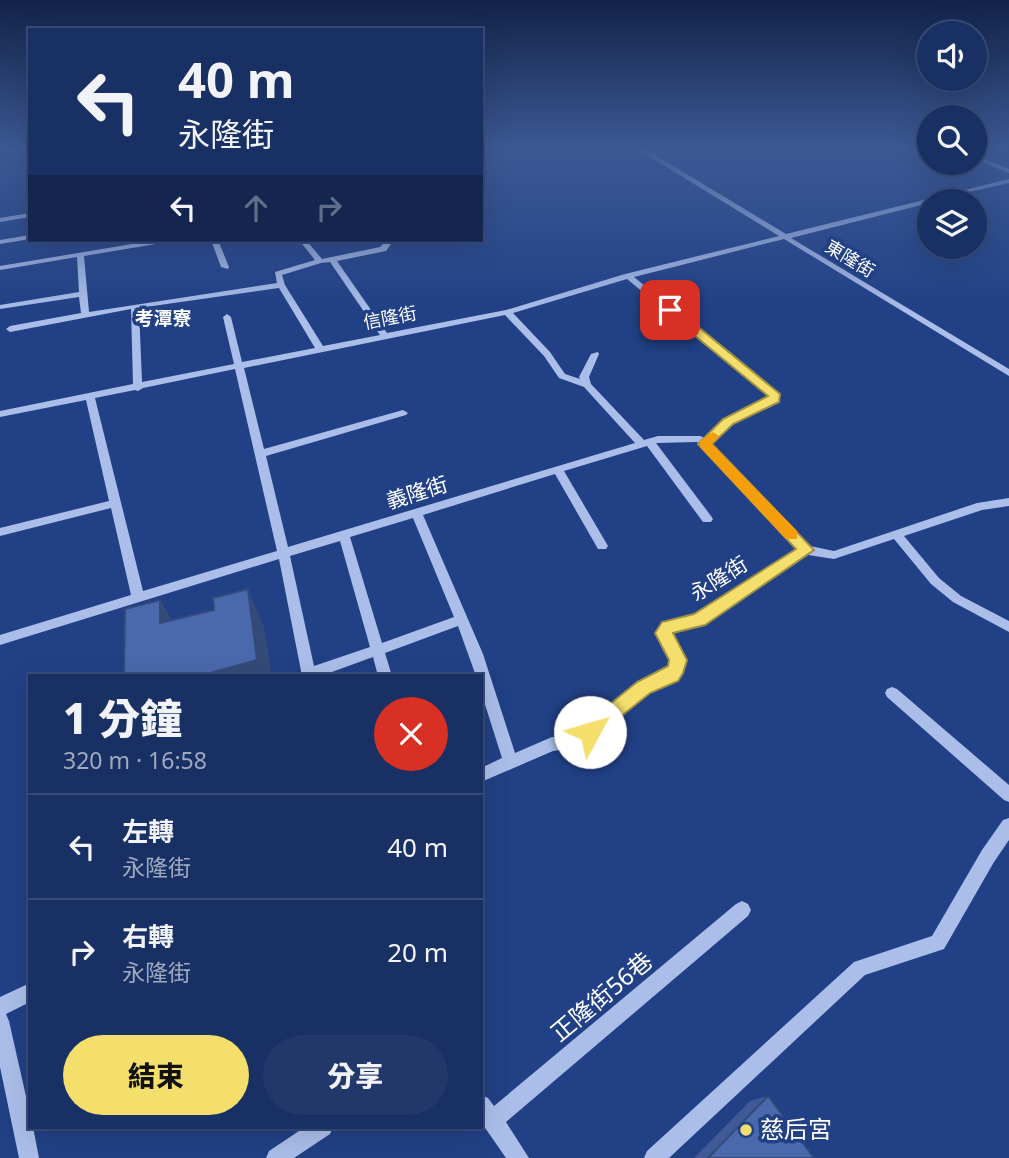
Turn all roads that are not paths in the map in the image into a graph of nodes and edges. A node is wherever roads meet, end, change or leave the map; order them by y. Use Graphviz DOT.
graph roads {
  1 [pos="727,203"];
  2 [pos="919,203"];
  3 [pos="28,215"];
  4 [pos="0,220"];
  5 [pos="28,237"];
  6 [pos="781,237"];
  7 [pos="0,242"];
  8 [pos="103,242"];
  9 [pos="156,242"];
  10 [pos="215,242"];
  11 [pos="304,242"];
  12 [pos="385,242"];
  13 [pos="102,251"];
  14 [pos="80,254"];
  15 [pos="332,260"];
  16 [pos="320,261"];
  17 [pos="225,267"];
  18 [pos="0,268"];
  19 [pos="628,276"];
  20 [pos="281,285"];
  21 [pos="83,294"];
  22 [pos="135,306"];
  23 [pos="0,307"];
  24 [pos="507,312"];
  25 [pos="85,316"];
  26 [pos="227,317"];
  27 [pos="10,329"];
  28 [pos="384,335"];
  29 [pos="320,348"];
  30 [pos="595,354"];
  31 [pos="238,367"];
  32 [pos="1009,373"];
  33 [pos="587,385"];
  34 [pos="138,388"];
  35 [pos="90,398"];
  36 [pos="402,413"];
  37 [pos="0,414"];
  38 [pos="646,443"];
  39 [pos="705,444"];
  40 [pos="260,454"];
  41 [pos="558,470"];
  42 [pos="1009,502"];
  43 [pos="115,503"];
  44 [pos="417,513"];
  45 [pos="707,519"];
  46 [pos="0,532"];
  47 [pos="896,534"];
  48 [pos="344,535"];
  49 [pos="602,546"];
  50 [pos="806,550"];
  51 [pos="284,554"];
  52 [pos="138,598"];
  53 [pos="461,620"];
  54 [pos="1006,620"];
  55 [pos="0,640"];
  56 [pos="377,649"];
  57 [pos="309,674"];
  58 [pos="312,674"];
  59 [pos="384,674"];
  60 [pos="480,674"];
  61 [pos="483,682"];
  62 [pos="892,693"];
  63 [pos="511,762"];
  64 [pos="483,774"];
  65 [pos="1009,796"];
  66 [pos="1009,826"];
  67 [pos="742,910"];
  68 [pos="28,993"];
  69 [pos="0,1007"];
  70 [pos="0,1021"];
  71 [pos="487,1113"];
  72 [pos="320,1129"];
  73 [pos="29,1158"];
  74 [pos="276,1158"];
  75 [pos="519,1158"];
  76 [pos="654,1158"];
  1 -- 6 [label="street, 東隆街"];
  2 -- 6 [label="street"];
  3 -- 4 [label="street"];
  5 -- 7 [label="street"];
  6 -- 19 [label="street, 信隆街"];
  6 -- 32 [label="street, 東隆街"];
  8 -- 13 [label="street"];
  9 -- 13 [label="street"];
  10 -- 17 [label="street"];
  11 -- 16 [label="street"];
  12 -- 15 [label="street"];
  13 -- 14 [label="street"];
  14 -- 18 [label="street"];
  14 -- 21 [label="street"];
  15 -- 16 [label="street"];
  15 -- 28 [label="street"];
  16 -- 20 [label="street"];
  19 -- 24 [label="street, 信隆街"];
  19 -- 39 [label="street"];
  20 -- 22 [label="street"];
  20 -- 29 [label="street"];
  21 -- 23 [label="street"];
  21 -- 25 [label="street"];
  22 -- 25 [label="street"];
  22 -- 34 [label="street"];
  24 -- 28 [label="street, 信隆街"];
  24 -- 33 [label="street"];
  25 -- 27 [label="street"];
  26 -- 31 [label="street"];
  28 -- 29 [label="street, 信隆街"];
  29 -- 31 [label="street, 信隆街"];
  30 -- 33 [label="street"];
  31 -- 34 [label="street, 信隆街"];
  31 -- 40 [label="street"];
  33 -- 38 [label="street"];
  34 -- 35 [label="street, 信隆街"];
  35 -- 37 [label="street, 信隆街"];
  35 -- 43 [label="street"];
  36 -- 40 [label="street"];
  38 -- 39 [label="street, 義隆街"];
  38 -- 41 [label="street, 義隆街"];
  38 -- 45 [label="street"];
  39 -- 50 [label="street"];
  40 -- 51 [label="street"];
  41 -- 44 [label="street, 義隆街"];
  41 -- 49 [label="street"];
  42 -- 47 [label="street"];
  43 -- 46 [label="street"];
  43 -- 52 [label="street"];
  44 -- 48 [label="street, 義隆街"];
  44 -- 53 [label="street"];
  47 -- 50 [label="street"];
  47 -- 54 [label="street"];
  48 -- 51 [label="street, 義隆街"];
  48 -- 56 [label="street"];
  50 -- 63 [label="street, 永隆街"];
  51 -- 52 [label="street, 義隆街"];
  51 -- 57 [label="street"];
  52 -- 55 [label="street, 義隆街"];
  53 -- 56 [label="street"];
  53 -- 60 [label="street"];
  56 -- 58 [label="street"];
  56 -- 59 [label="street"];
  61 -- 63 [label="street"];
  62 -- 65 [label="street"];
  63 -- 64 [label="street, 永隆街"];
  66 -- 76 [label="street"];
  67 -- 71 [label="street, 正隆街56巷"];
  68 -- 69 [label="street"];
  70 -- 73 [label="street"];
  71 -- 75 [label="street"];
  72 -- 74 [label="street"];
}
